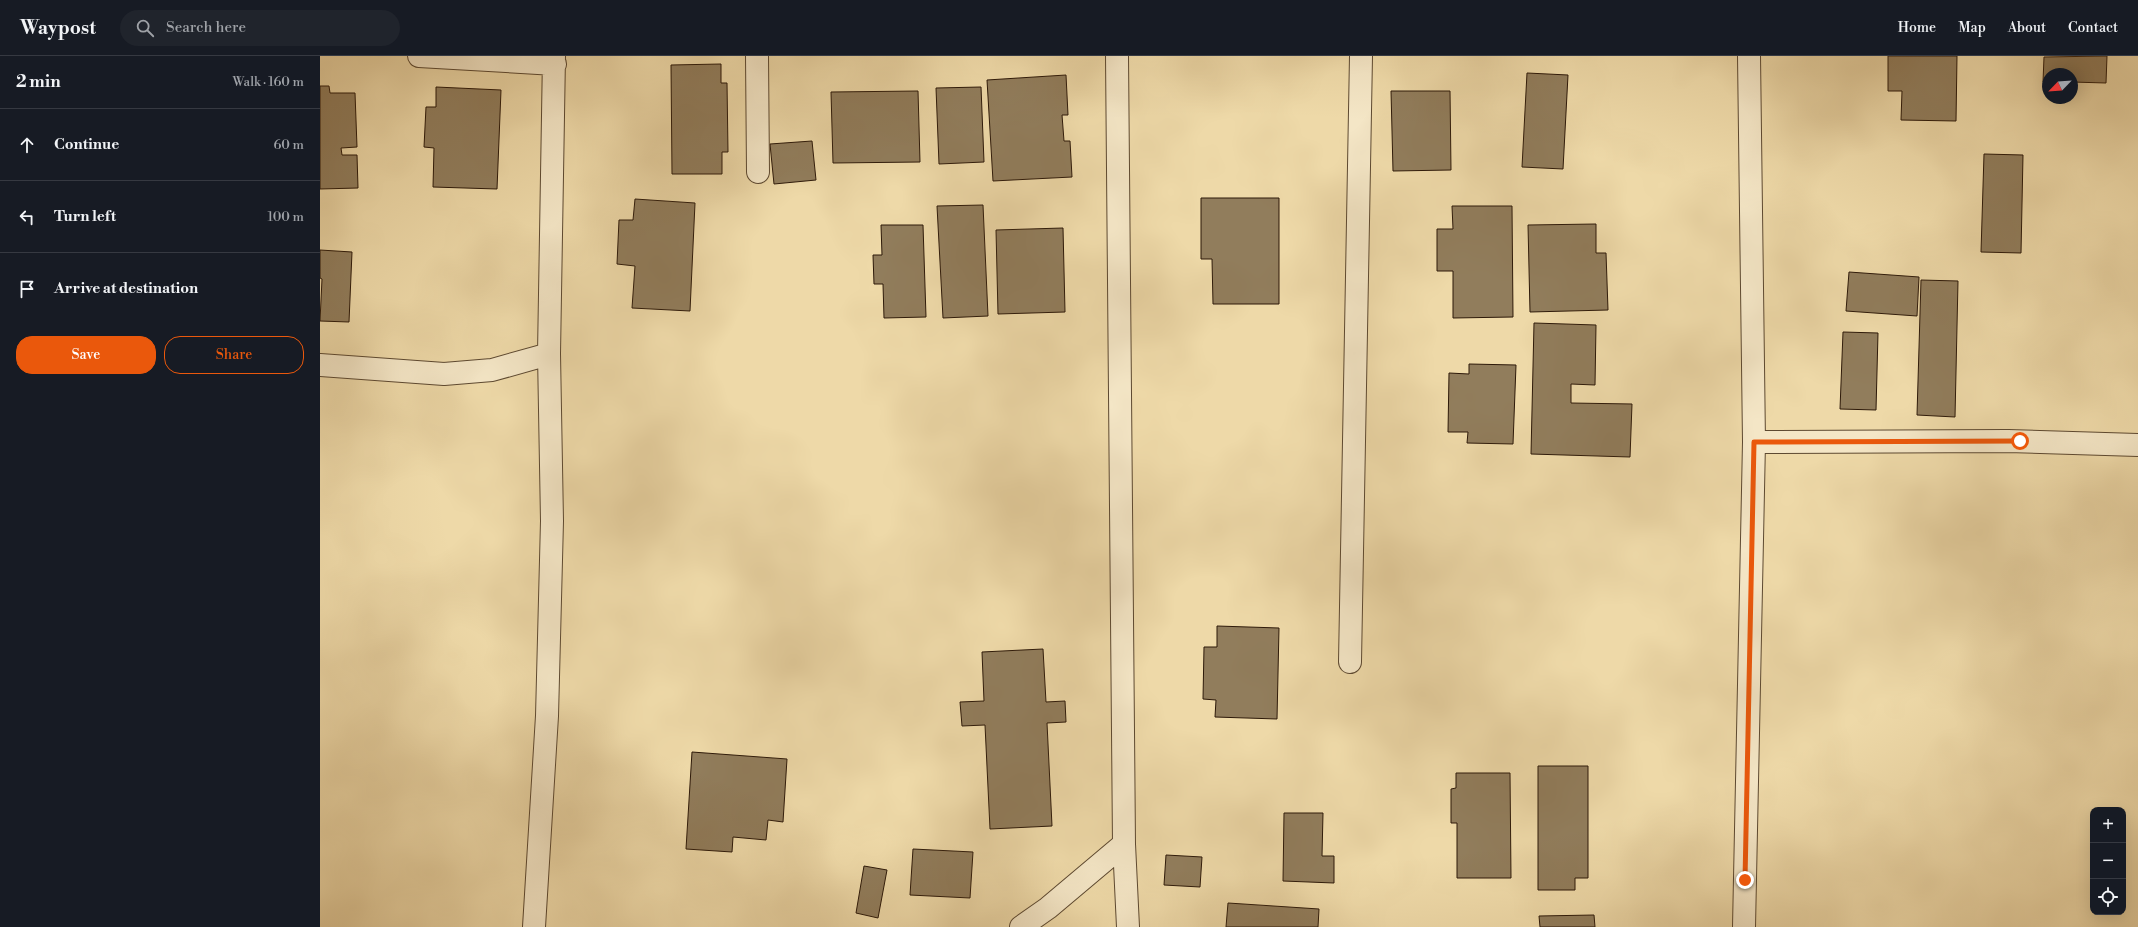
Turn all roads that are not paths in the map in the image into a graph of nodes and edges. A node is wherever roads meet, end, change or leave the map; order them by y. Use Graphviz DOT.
graph roads {
  1 [pos="419,56"];
  2 [pos="757,56"];
  3 [pos="1117,56"];
  4 [pos="1361,56"];
  5 [pos="1749,56"];
  6 [pos="554,60"];
  7 [pos="758,172"];
  8 [pos="549,354"];
  9 [pos="320,365"];
  10 [pos="1754,442"];
  11 [pos="2138,445"];
  12 [pos="1350,662"];
  13 [pos="1124,844"];
  14 [pos="534,927"];
  15 [pos="1021,927"];
  16 [pos="1128,927"];
  17 [pos="1744,927"];
  1 -- 6 [label="street"];
  2 -- 7 [label="street"];
  3 -- 13 [label="street"];
  4 -- 12 [label="street"];
  5 -- 10 [label="street"];
  6 -- 8 [label="street"];
  8 -- 9 [label="street"];
  8 -- 14 [label="street"];
  10 -- 11 [label="street"];
  10 -- 17 [label="street"];
  13 -- 15 [label="street"];
  13 -- 16 [label="street"];
}
